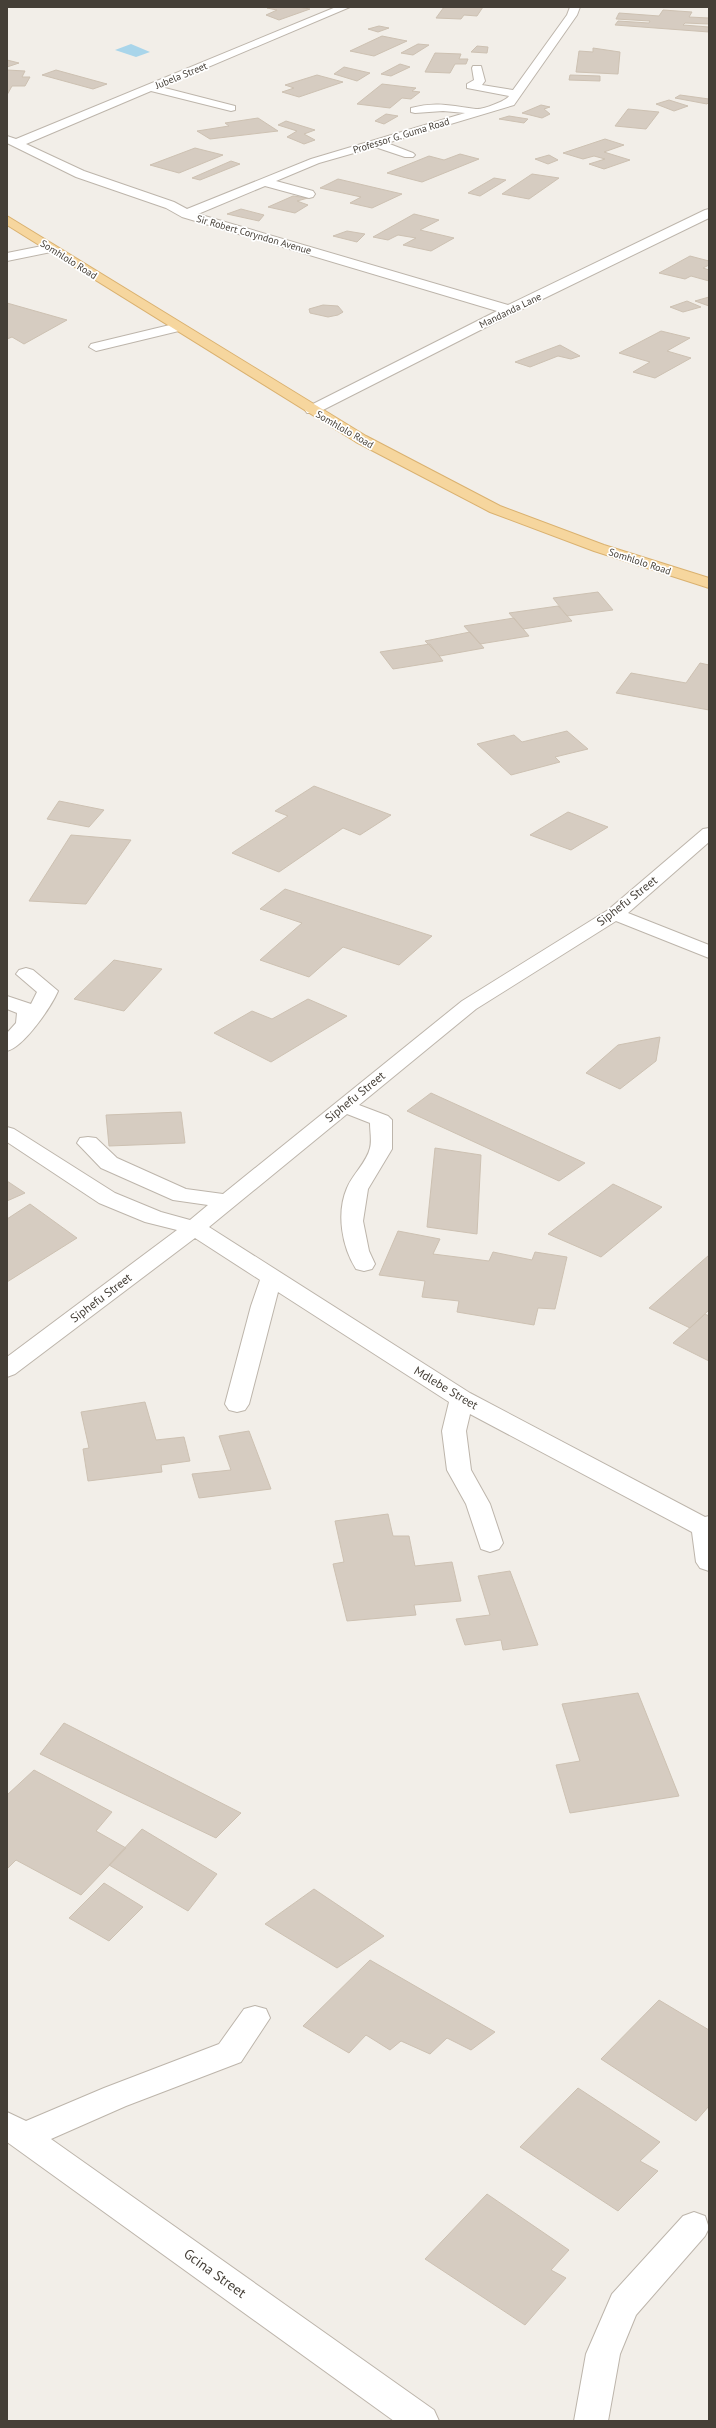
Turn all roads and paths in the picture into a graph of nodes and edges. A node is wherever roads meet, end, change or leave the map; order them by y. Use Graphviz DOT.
graph roads {
  1 [pos="344,7"];
  2 [pos="574,7"];
  3 [pos="478,68"];
  4 [pos="150,88"];
  5 [pos="516,94"];
  6 [pos="231,108"];
  7 [pos="415,110"];
  8 [pos="478,112"];
  9 [pos="12,141"];
  10 [pos="375,143"];
  11 [pos="408,155"];
  12 [pos="266,182"];
  13 [pos="309,194"];
  14 [pos="709,213"];
  15 [pos="186,214"];
  16 [pos="7,220"];
  17 [pos="52,248"];
  18 [pos="7,257"];
  19 [pos="509,310"];
  20 [pos="178,327"];
  21 [pos="96,347"];
  22 [pos="312,410"];
  23 [pos="709,584"];
  24 [pos="709,833"];
  25 [pos="615,914"];
  26 [pos="709,952"];
  27 [pos="26,974"];
  28 [pos="7,1002"];
  29 [pos="26,1024"];
  30 [pos="7,1045"];
  31 [pos="344,1106"];
  32 [pos="7,1132"];
  33 [pos="88,1143"];
  34 [pos="227,1201"];
  35 [pos="194,1228"];
  36 [pos="364,1264"];
  37 [pos="272,1278"];
  38 [pos="7,1369"];
  39 [pos="462,1399"];
  40 [pos="237,1404"];
  41 [pos="707,1528"];
  42 [pos="490,1544"];
  43 [pos="709,1562"];
  44 [pos="255,2018"];
  45 [pos="16,2131"];
  46 [pos="694,2226"];
  47 [pos="422,2421"];
  48 [pos="591,2421"];
  1 -- 4 [label="street, Jubela Street"];
  2 -- 5 [label="street, Professor G. Guma Road"];
  3 -- 5 [label="street"];
  4 -- 6 [label="street"];
  4 -- 9 [label="street, Jubela Street"];
  5 -- 8 [label="street, Professor G. Guma Road"];
  7 -- 8 [label="street"];
  8 -- 10 [label="street, Professor G. Guma Road"];
  9 -- 15 [label="street, Sir Robert Coryndon Avenue"];
  10 -- 11 [label="street"];
  10 -- 12 [label="street, Professor G. Guma Road"];
  12 -- 13 [label="street"];
  12 -- 15 [label="street, Professor G. Guma Road"];
  14 -- 19 [label="street, Mandanda Lane"];
  15 -- 19 [label="street, Sir Robert Coryndon Avenue"];
  16 -- 17 [label="main road, Somhlolo Road"];
  17 -- 18 [label="street"];
  17 -- 20 [label="main road, Somhlolo Road"];
  19 -- 22 [label="street, Mandanda Lane"];
  20 -- 21 [label="street"];
  20 -- 22 [label="main road, Somhlolo Road"];
  22 -- 23 [label="main road, Somhlolo Road"];
  24 -- 25 [label="street, Siphefu Street"];
  25 -- 26 [label="street"];
  25 -- 31 [label="street, Siphefu Street"];
  27 -- 29 [label="street"];
  28 -- 29 [label="street"];
  29 -- 30 [label="street"];
  31 -- 34 [label="street, Siphefu Street"];
  31 -- 36 [label="street"];
  32 -- 35 [label="street, Mdlebe Street"];
  33 -- 34 [label="street"];
  34 -- 35 [label="street, Siphefu Street"];
  35 -- 37 [label="street, Mdlebe Street"];
  35 -- 38 [label="street, Siphefu Street"];
  37 -- 39 [label="street, Mdlebe Street"];
  37 -- 40 [label="street"];
  39 -- 41 [label="street, Mdlebe Street"];
  39 -- 42 [label="street"];
  41 -- 43 [label="street"];
  44 -- 45 [label="street"];
  45 -- 47 [label="street, Gcina Street"];
  46 -- 48 [label="street"];
}
